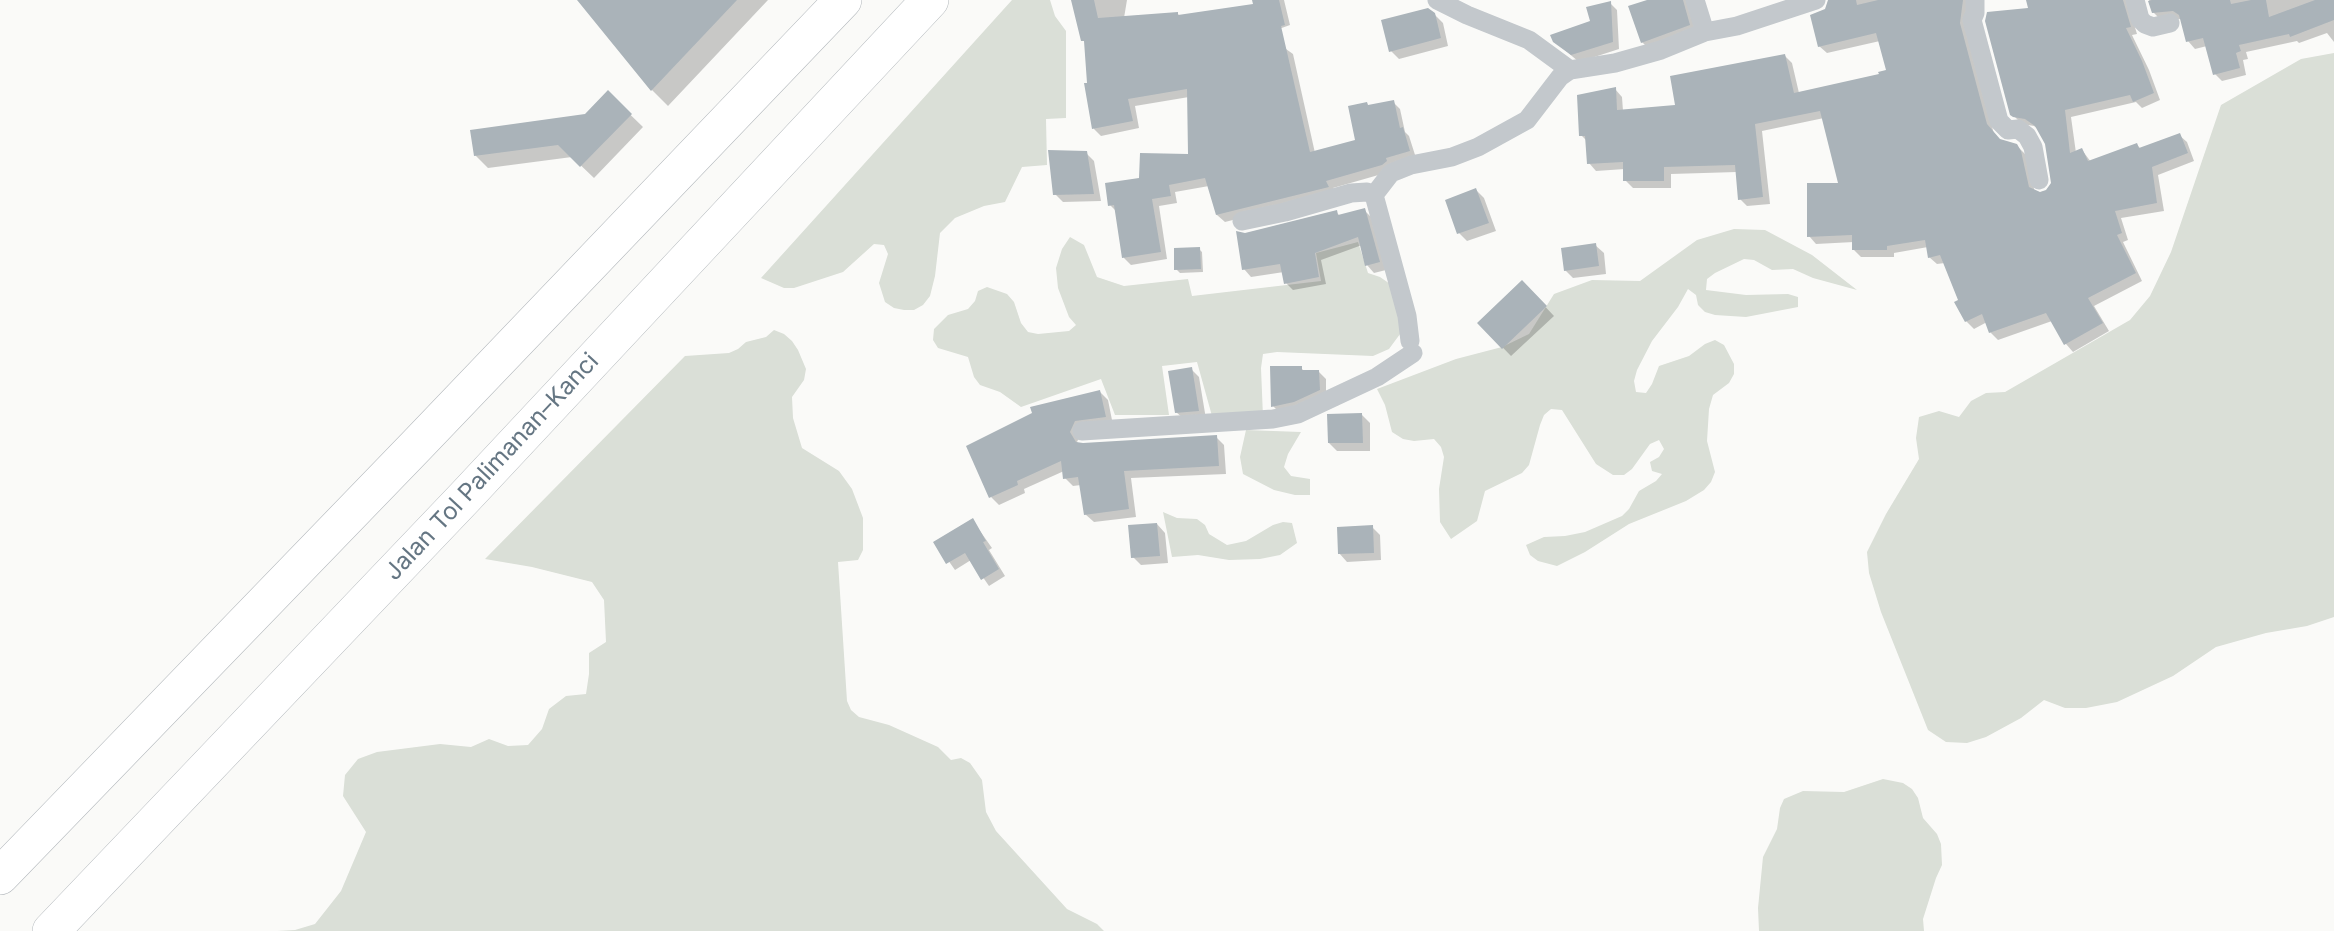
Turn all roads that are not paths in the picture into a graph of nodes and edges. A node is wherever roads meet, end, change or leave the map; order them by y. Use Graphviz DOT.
graph roads {
  1 [pos="843,0"];
  2 [pos="930,0"];
  3 [pos="1437,0"];
  4 [pos="1695,0"];
  5 [pos="1816,0"];
  6 [pos="1975,0"];
  7 [pos="2135,0"];
  8 [pos="2170,23"];
  9 [pos="1705,32"];
  10 [pos="1570,70"];
  11 [pos="2039,180"];
  12 [pos="1374,195"];
  13 [pos="1242,220"];
  14 [pos="1082,430"];
  15 [pos="0,876"];
  16 [pos="51,931"];
  1 -- 15 [label="highway"];
  2 -- 16 [label="highway, Jalan Tol Palimanan–Kanci"];
  3 -- 10 [label="street"];
  4 -- 9 [label="street"];
  5 -- 9 [label="street"];
  6 -- 11 [label="street"];
  7 -- 8 [label="street"];
  9 -- 10 [label="street"];
  10 -- 12 [label="street"];
  12 -- 13 [label="street"];
  12 -- 14 [label="street"];
}
